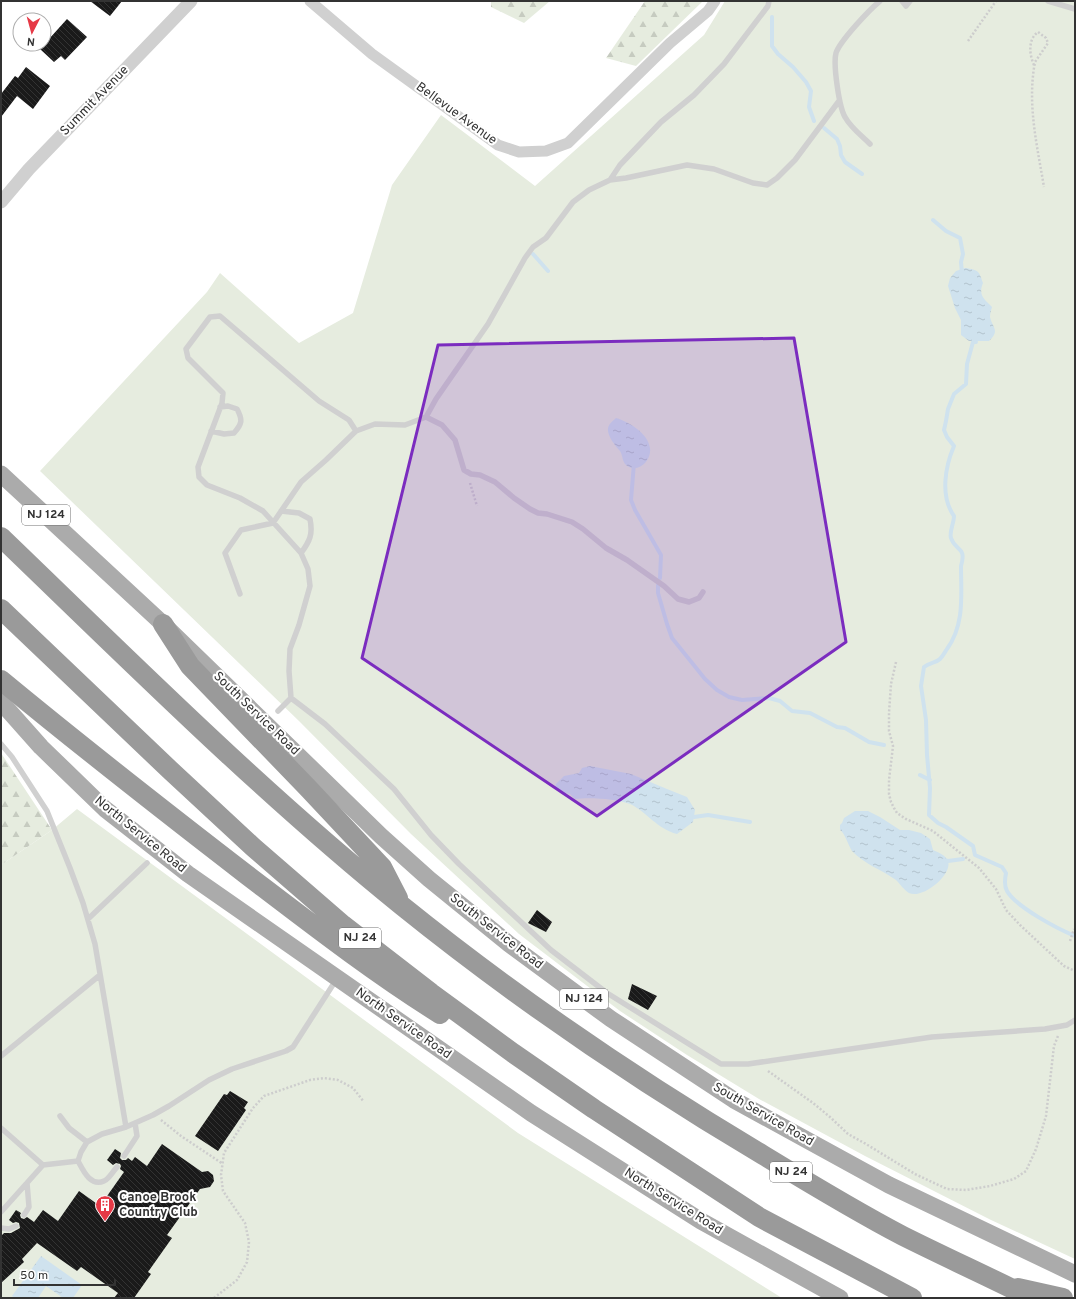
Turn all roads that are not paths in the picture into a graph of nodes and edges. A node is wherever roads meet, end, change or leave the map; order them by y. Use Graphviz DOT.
graph roads {
  1 [pos="190,1"];
  2 [pos="310,1"];
  3 [pos="715,1"];
  4 [pos="769,1"];
  5 [pos="880,1"];
  6 [pos="902,1"];
  7 [pos="910,1"];
  8 [pos="1048,1"];
  9 [pos="1075,9"];
  10 [pos="839,101"];
  11 [pos="870,144"];
  12 [pos="610,180"];
  13 [pos="1,202"];
  14 [pos="220,407"];
  15 [pos="426,417"];
  16 [pos="356,430"];
  17 [pos="211,431"];
  18 [pos="1,474"];
  19 [pos="281,511"];
  20 [pos="273,523"];
  21 [pos="1,537"];
  22 [pos="301,553"];
  23 [pos="703,592"];
  24 [pos="240,594"];
  25 [pos="1,609"];
  26 [pos="163,624"];
  27 [pos="1,680"];
  28 [pos="291,698"];
  29 [pos="1,702"];
  30 [pos="278,711"];
  31 [pos="1,744"];
  32 [pos="147,863"];
  33 [pos="401,905"];
  34 [pos="88,919"];
  35 [pos="100,975"];
  36 [pos="337,978"];
  37 [pos="1075,1020"];
  38 [pos="1,1056"];
  39 [pos="594,1109"];
  40 [pos="60,1116"];
  41 [pos="135,1123"];
  42 [pos="126,1127"];
  43 [pos="1,1128"];
  44 [pos="87,1142"];
  45 [pos="124,1156"];
  46 [pos="78,1161"];
  47 [pos="43,1165"];
  48 [pos="117,1167"];
  49 [pos="27,1183"];
  50 [pos="1,1212"];
  51 [pos="24,1215"];
  52 [pos="16,1226"];
  53 [pos="1,1228"];
  54 [pos="1075,1274"];
  55 [pos="1005,1285"];
  56 [pos="840,1298"];
  57 [pos="912,1298"];
  58 [pos="1031,1298"];
  59 [pos="1063,1298"];
  1 -- 13 [label="street, Summit Avenue"];
  2 -- 3 [label="street, Bellevue Avenue"];
  4 -- 12 [label="lane"];
  5 -- 10 [label="lane"];
  6 -- 7 [label="lane"];
  8 -- 9 [label="lane"];
  10 -- 11 [label="lane"];
  10 -- 12 [label="lane"];
  12 -- 15 [label="lane"];
  14 -- 16 [label="lane"];
  14 -- 17 [label="lane"];
  14 -- 17 [label="lane"];
  15 -- 16 [label="lane"];
  15 -- 23 [label="lane"];
  16 -- 19 [label="lane"];
  17 -- 20 [label="lane"];
  18 -- 26 [label="main road, South Service Road / NJ 124"];
  19 -- 20 [label="lane"];
  19 -- 22 [label="lane"];
  20 -- 22 [label="lane"];
  20 -- 24 [label="lane"];
  21 -- 33 [label="highway, NJ 24"];
  22 -- 28 [label="lane"];
  25 -- 39 [label="highway, NJ 24"];
  26 -- 33 [label="highway"];
  26 -- 54 [label="main road, South Service Road / NJ 124"];
  27 -- 39 [label="highway"];
  28 -- 30 [label="lane"];
  28 -- 37 [label="lane"];
  29 -- 36 [label="main road, North Service Road"];
  31 -- 34 [label="lane"];
  32 -- 34 [label="lane"];
  33 -- 55 [label="highway, NJ 24"];
  34 -- 35 [label="lane"];
  35 -- 38 [label="lane"];
  35 -- 42 [label="lane"];
  36 -- 41 [label="lane"];
  36 -- 56 [label="main road, North Service Road"];
  39 -- 57 [label="highway, NJ 24"];
  40 -- 44 [label="lane"];
  41 -- 42 [label="lane"];
  41 -- 45 [label="lane"];
  42 -- 44 [label="lane"];
  43 -- 47 [label="lane"];
  44 -- 46 [label="lane"];
  46 -- 47 [label="lane"];
  46 -- 48 [label="lane"];
  47 -- 49 [label="lane"];
  49 -- 50 [label="lane"];
  49 -- 51 [label="lane"];
  52 -- 53 [label="lane"];
  55 -- 58 [label="highway, NJ 24"];
  55 -- 59 [label="highway"];
}
